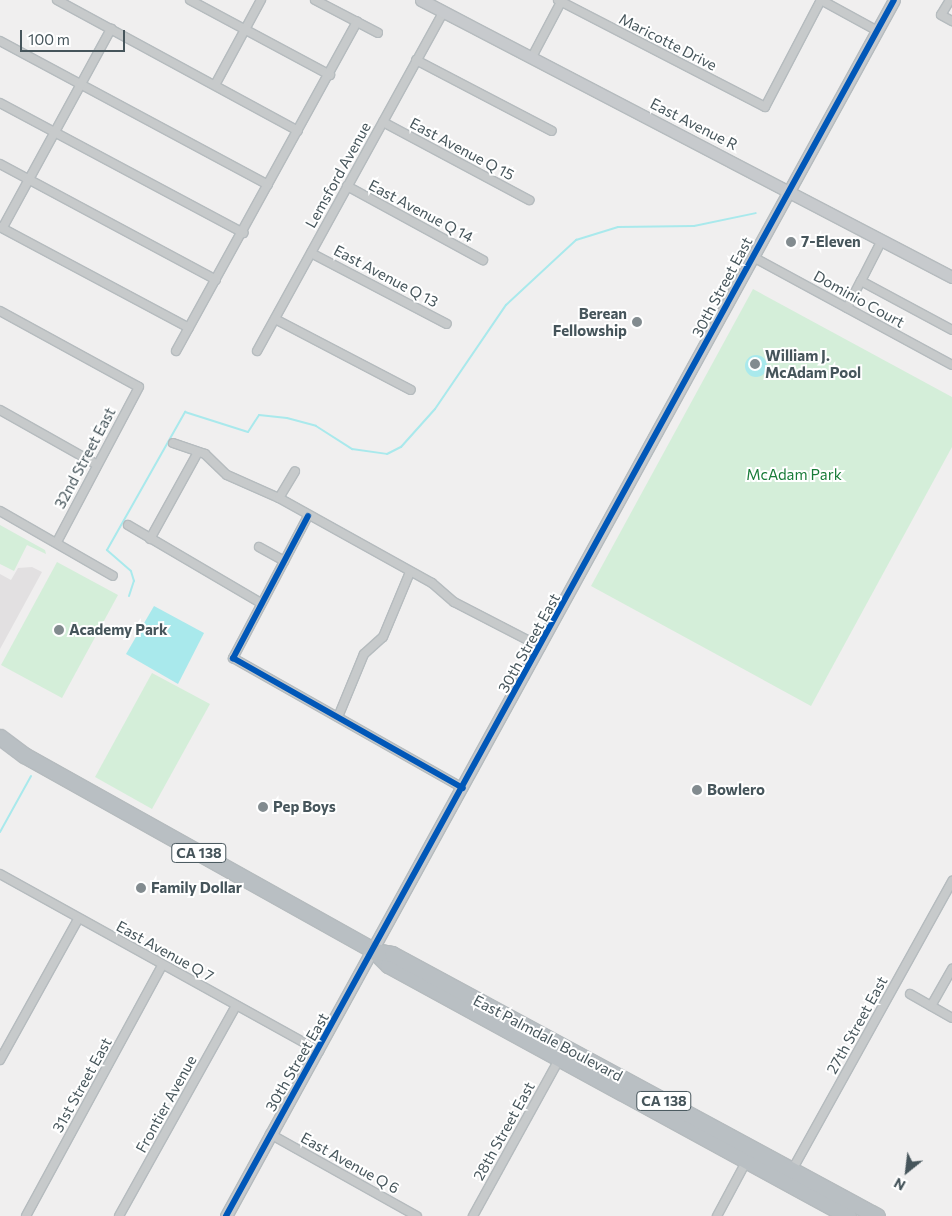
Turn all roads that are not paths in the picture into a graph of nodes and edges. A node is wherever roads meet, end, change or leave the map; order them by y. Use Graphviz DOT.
graph roads {
  1 [pos="57,0"];
  2 [pos="190,0"];
  3 [pos="261,0"];
  4 [pos="315,0"];
  5 [pos="421,0"];
  6 [pos="821,0"];
  7 [pos="894,0"];
  8 [pos="950,0"];
  9 [pos="559,1"];
  10 [pos="444,12"];
  11 [pos="952,21"];
  12 [pos="357,22"];
  13 [pos="111,29"];
  14 [pos="245,29"];
  15 [pos="876,30"];
  16 [pos="378,33"];
  17 [pos="0,41"];
  18 [pos="532,57"];
  19 [pos="416,60"];
  20 [pos="330,75"];
  21 [pos="80,84"];
  22 [pos="215,86"];
  23 [pos="0,103"];
  24 [pos="383,122"];
  25 [pos="298,131"];
  26 [pos="552,131"];
  27 [pos="54,132"];
  28 [pos="0,164"];
  29 [pos="28,180"];
  30 [pos="268,185"];
  31 [pos="347,186"];
  32 [pos="788,190"];
  33 [pos="529,200"];
  34 [pos="1,227"];
  35 [pos="243,233"];
  36 [pos="882,240"];
  37 [pos="311,253"];
  38 [pos="753,257"];
  39 [pos="483,260"];
  40 [pos="952,277"];
  41 [pos="216,280"];
  42 [pos="861,281"];
  43 [pos="847,308"];
  44 [pos="0,311"];
  45 [pos="275,319"];
  46 [pos="447,324"];
  47 [pos="189,328"];
  48 [pos="952,330"];
  49 [pos="176,351"];
  50 [pos="257,352"];
  51 [pos="952,365"];
  52 [pos="411,390"];
  53 [pos="0,410"];
  54 [pos="173,443"];
  55 [pos="198,452"];
  56 [pos="96,464"];
  57 [pos="294,471"];
  58 [pos="278,498"];
  59 [pos="0,511"];
  60 [pos="308,516"];
  61 [pos="128,525"];
  62 [pos="150,539"];
  63 [pos="58,542"];
  64 [pos="259,547"];
  65 [pos="284,561"];
  66 [pos="410,572"];
  67 [pos="113,576"];
  68 [pos="261,604"];
  69 [pos="541,647"];
  70 [pos="338,717"];
  71 [pos="0,737"];
  72 [pos="0,746"];
  73 [pos="24,755"];
  74 [pos="463,788"];
  75 [pos="0,874"];
  76 [pos="951,883"];
  77 [pos="949,894"];
  78 [pos="78,919"];
  79 [pos="374,951"];
  80 [pos="162,966"];
  81 [pos="952,969"];
  82 [pos="910,994"];
  83 [pos="236,1006"];
  84 [pos="931,1006"];
  85 [pos="952,1018"];
  86 [pos="318,1050"];
  87 [pos="560,1058"];
  88 [pos="0,1060"];
  89 [pos="270,1134"];
  90 [pos="747,1160"];
  91 [pos="789,1176"];
  92 [pos="26,1216"];
  93 [pos="119,1216"];
  94 [pos="226,1216"];
  95 [pos="417,1216"];
  96 [pos="473,1216"];
  97 [pos="717,1216"];
  98 [pos="848,1216"];
  99 [pos="877,1216"];
  1 -- 13 [label="street"];
  2 -- 14 [label="street"];
  3 -- 14 [label="street"];
  4 -- 12 [label="street"];
  5 -- 10 [label="street, East Avenue R"];
  6 -- 9 [label="street, Maricotte Drive"];
  6 -- 15 [label="street"];
  7 -- 15 [label="street, 30th Street East"];
  8 -- 11 [label="street"];
  9 -- 18 [label="street"];
  10 -- 18 [label="street, East Avenue R"];
  10 -- 19 [label="street, Lemsford Avenue"];
  12 -- 16 [label="street"];
  12 -- 20 [label="street"];
  13 -- 21 [label="street"];
  13 -- 22 [label="street"];
  14 -- 20 [label="street"];
  14 -- 22 [label="street"];
  15 -- 32 [label="street, 30th Street East"];
  17 -- 21 [label="street"];
  18 -- 32 [label="street, East Avenue R"];
  19 -- 24 [label="street, Lemsford Avenue"];
  19 -- 26 [label="street"];
  20 -- 25 [label="street"];
  21 -- 27 [label="street"];
  21 -- 30 [label="street"];
  22 -- 25 [label="street"];
  23 -- 27 [label="street"];
  24 -- 31 [label="street, Lemsford Avenue"];
  24 -- 33 [label="street, East Avenue Q 15"];
  25 -- 30 [label="street"];
  27 -- 29 [label="street"];
  27 -- 35 [label="street"];
  28 -- 29 [label="street"];
  29 -- 34 [label="street"];
  29 -- 41 [label="street"];
  30 -- 35 [label="street"];
  31 -- 37 [label="street, Lemsford Avenue"];
  31 -- 39 [label="street, East Avenue Q 14"];
  32 -- 36 [label="street, East Avenue R"];
  32 -- 38 [label="street, 30th Street East"];
  34 -- 47 [label="street"];
  35 -- 41 [label="street"];
  36 -- 40 [label="street, East Avenue R"];
  36 -- 42 [label="street"];
  37 -- 45 [label="street, Lemsford Avenue"];
  37 -- 46 [label="street, East Avenue Q 13"];
  38 -- 43 [label="street, Dominio Court"];
  38 -- 69 [label="street, 30th Street East"];
  41 -- 47 [label="street"];
  42 -- 43 [label="street"];
  42 -- 48 [label="street"];
  43 -- 51 [label="street, Dominio Court"];
  44 -- 56 [label="street, 32nd Street East"];
  45 -- 50 [label="street, Lemsford Avenue"];
  45 -- 52 [label="street"];
  47 -- 49 [label="street"];
  53 -- 56 [label="street"];
  54 -- 55 [label="street"];
  55 -- 58 [label="street"];
  55 -- 62 [label="street"];
  56 -- 63 [label="street, 32nd Street East"];
  57 -- 58 [label="street"];
  58 -- 60 [label="street"];
  59 -- 63 [label="street"];
  60 -- 65 [label="street"];
  60 -- 66 [label="street"];
  61 -- 62 [label="street"];
  62 -- 68 [label="street"];
  63 -- 67 [label="street"];
  64 -- 65 [label="street"];
  65 -- 68 [label="street"];
  66 -- 69 [label="street"];
  66 -- 70 [label="street"];
  68 -- 70 [label="street"];
  69 -- 74 [label="street, 30th Street East"];
  70 -- 74 [label="street"];
  71 -- 73 [label="highway, East Palmdale Boulevard"];
  72 -- 73 [label="highway, East Palmdale Boulevard / CA 138"];
  73 -- 79 [label="highway, East Palmdale Boulevard / CA 138"];
  74 -- 79 [label="street, 30th Street East"];
  75 -- 78 [label="street, East Avenue Q 7"];
  76 -- 77 [label="street, 27th Street East"];
  77 -- 91 [label="street, 27th Street East"];
  78 -- 80 [label="street, East Avenue Q 7"];
  78 -- 88 [label="street"];
  79 -- 86 [label="street, 30th Street East"];
  79 -- 87 [label="highway, East Palmdale Boulevard / CA 138"];
  79 -- 91 [label="highway, East Palmdale Boulevard / CA 138"];
  80 -- 83 [label="street, East Avenue Q 7"];
  80 -- 92 [label="street, 31st Street East"];
  81 -- 84 [label="street"];
  82 -- 84 [label="street"];
  83 -- 86 [label="street, East Avenue Q 7"];
  83 -- 93 [label="street, Frontier Avenue"];
  84 -- 85 [label="street"];
  86 -- 89 [label="street, 30th Street East"];
  87 -- 90 [label="highway, East Palmdale Boulevard / CA 138"];
  87 -- 96 [label="street, 28th Street East"];
  89 -- 94 [label="street, 30th Street East"];
  89 -- 95 [label="street, East Avenue Q 6"];
  90 -- 91 [label="highway, East Palmdale Boulevard / CA 138"];
  90 -- 97 [label="street"];
  91 -- 98 [label="highway, East Palmdale Boulevard / CA 138"];
  91 -- 99 [label="highway, East Palmdale Boulevard / CA 138"];
}
